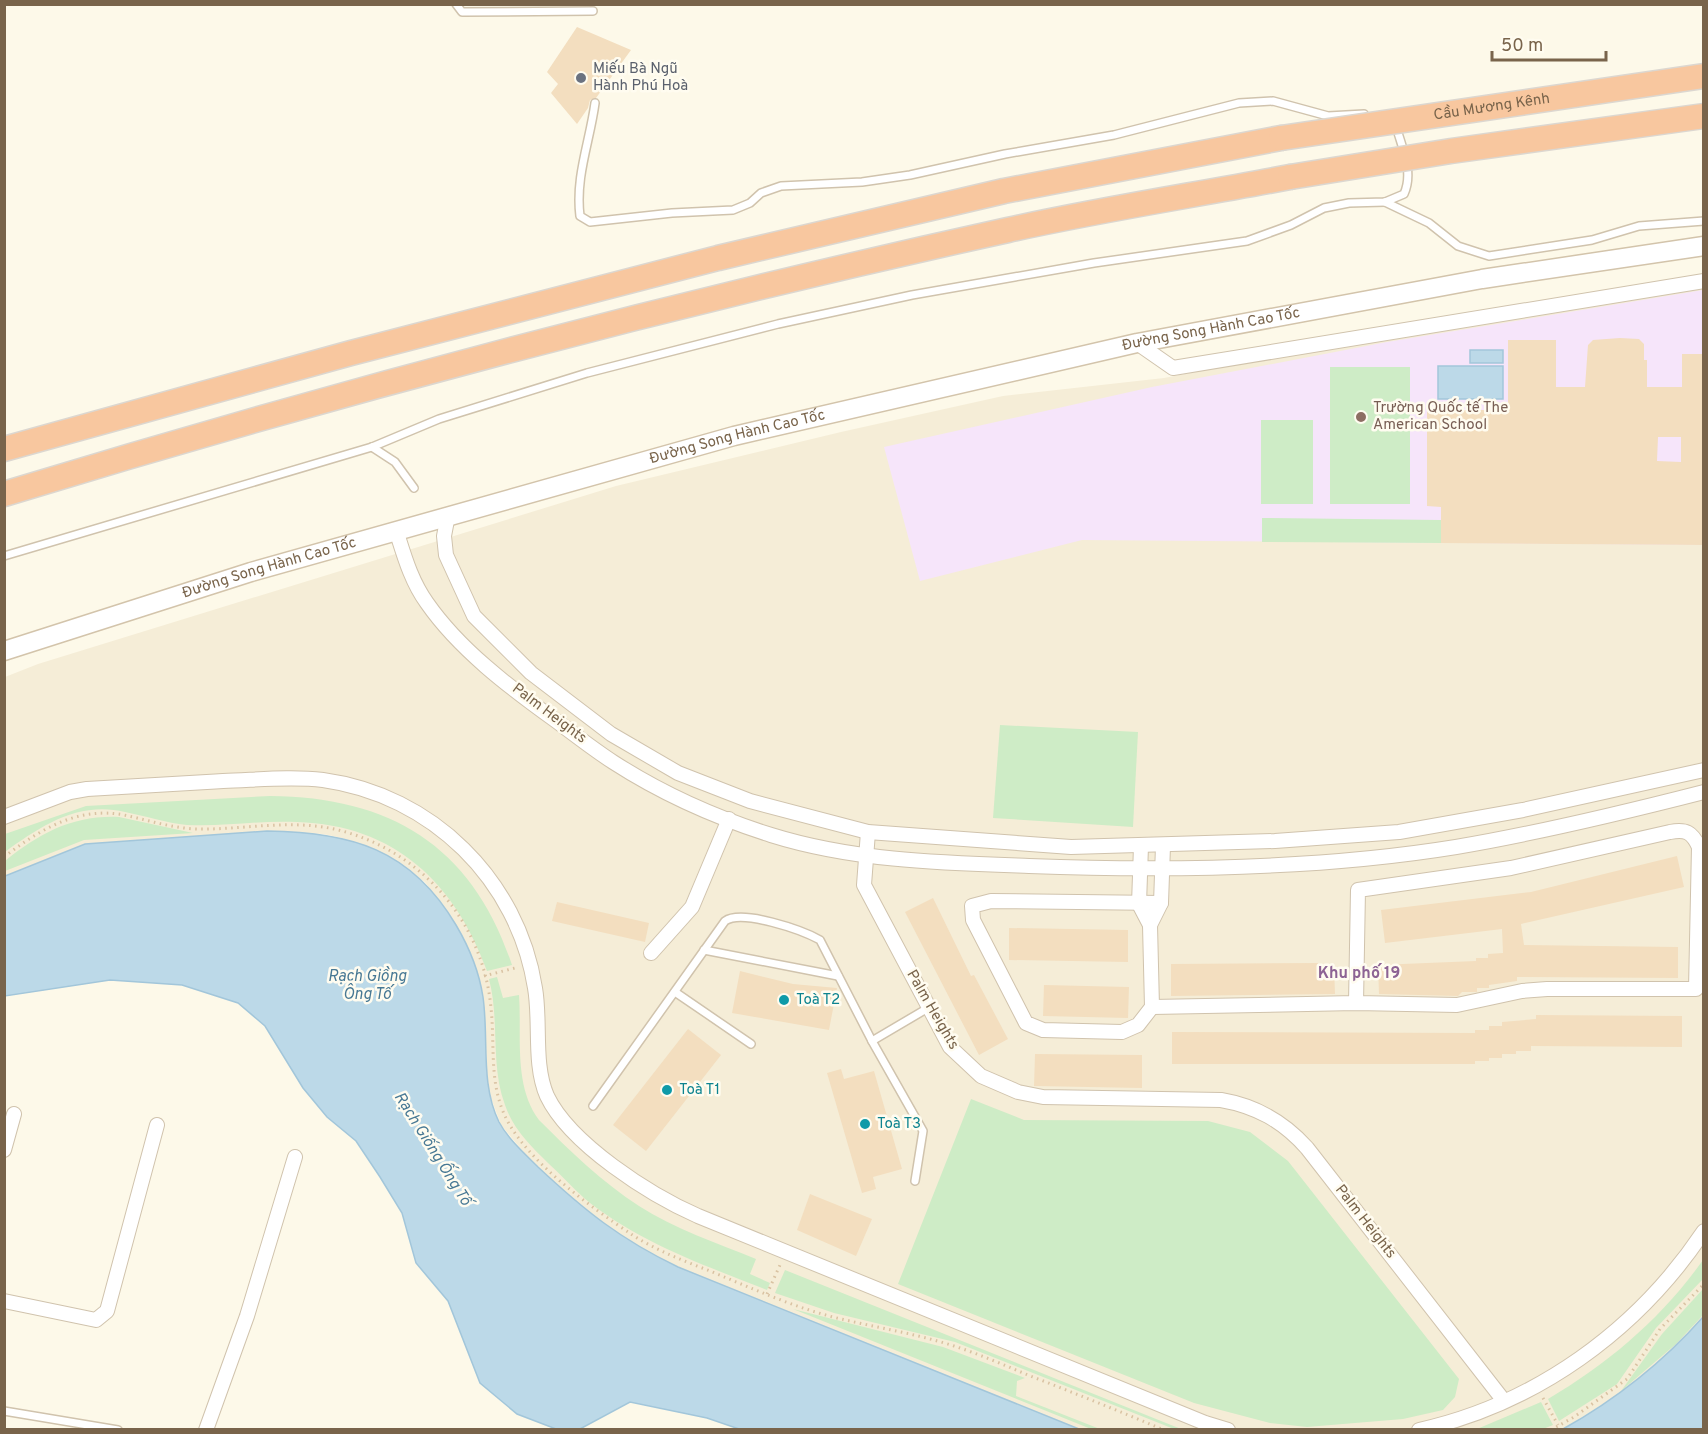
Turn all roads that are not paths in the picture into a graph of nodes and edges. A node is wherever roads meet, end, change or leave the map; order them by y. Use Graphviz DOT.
graph roads {
  1 [pos="456,4"];
  2 [pos="592,11"];
  3 [pos="1704,76"];
  4 [pos="595,104"];
  5 [pos="1382,113"];
  6 [pos="1371,114"];
  7 [pos="1704,116"];
  8 [pos="1385,202"];
  9 [pos="1704,221"];
  10 [pos="1704,246"];
  11 [pos="1704,281"];
  12 [pos="1137,343"];
  13 [pos="372,447"];
  14 [pos="4,449"];
  15 [pos="414,488"];
  16 [pos="4,494"];
  17 [pos="448,515"];
  18 [pos="396,530"];
  19 [pos="4,556"];
  20 [pos="4,651"];
  21 [pos="1704,770"];
  22 [pos="1704,792"];
  23 [pos="4,817"];
  24 [pos="729,819"];
  25 [pos="868,832"];
  26 [pos="1141,846"];
  27 [pos="1163,846"];
  28 [pos="864,856"];
  29 [pos="1140,868"];
  30 [pos="1162,868"];
  31 [pos="1161,903"];
  32 [pos="1139,904"];
  33 [pos="1150,926"];
  34 [pos="704,950"];
  35 [pos="651,953"];
  36 [pos="838,976"];
  37 [pos="675,992"];
  38 [pos="1356,1003"];
  39 [pos="1152,1007"];
  40 [pos="928,1008"];
  41 [pos="872,1041"];
  42 [pos="751,1044"];
  43 [pos="593,1106"];
  44 [pos="14,1114"];
  45 [pos="158,1125"];
  46 [pos="4,1150"];
  47 [pos="295,1157"];
  48 [pos="915,1181"];
  49 [pos="1704,1231"];
  50 [pos="4,1301"];
  51 [pos="1504,1401"];
  52 [pos="4,1411"];
  53 [pos="118,1430"];
  54 [pos="206,1430"];
  55 [pos="1228,1430"];
  56 [pos="1419,1430"];
  1 -- 2 [label="lane"];
  3 -- 14 [label="highway, Cầu Mương Kênh, bridge"];
  4 -- 6 [label="lane"];
  5 -- 8 [label="lane"];
  7 -- 16 [label="highway, bridge"];
  8 -- 9 [label="lane"];
  8 -- 13 [label="lane"];
  10 -- 12 [label="main road, Đường Song Hành Cao Tốc"];
  11 -- 12 [label="street"];
  12 -- 17 [label="main road, Đường Song Hành Cao Tốc"];
  13 -- 15 [label="lane"];
  13 -- 19 [label="lane"];
  17 -- 18 [label="main road, Đường Song Hành Cao Tốc"];
  17 -- 25 [label="street, Palm Heights"];
  18 -- 20 [label="main road, Đường Song Hành Cao Tốc"];
  18 -- 24 [label="street, Palm Heights"];
  21 -- 27 [label="street, Palm Heights"];
  22 -- 30 [label="street"];
  23 -- 55 [label="street"];
  24 -- 28 [label="street, Palm Heights"];
  24 -- 35 [label="street"];
  25 -- 26 [label="street, Palm Heights"];
  25 -- 28 [label="street"];
  26 -- 27 [label="street, Palm Heights"];
  26 -- 29 [label="street"];
  27 -- 30 [label="street"];
  28 -- 29 [label="street"];
  28 -- 40 [label="street, Palm Heights"];
  29 -- 30 [label="street"];
  29 -- 32 [label="street"];
  30 -- 31 [label="street"];
  31 -- 32 [label="street"];
  31 -- 33 [label="street"];
  32 -- 33 [label="street"];
  32 -- 39 [label="street"];
  33 -- 39 [label="street"];
  34 -- 36 [label="lane"];
  34 -- 36 [label="lane"];
  34 -- 37 [label="lane"];
  36 -- 41 [label="lane"];
  37 -- 42 [label="lane"];
  37 -- 43 [label="lane"];
  38 -- 38 [label="street"];
  38 -- 39 [label="street"];
  40 -- 41 [label="lane"];
  40 -- 51 [label="street, Palm Heights"];
  41 -- 48 [label="lane"];
  44 -- 46 [label="street"];
  45 -- 50 [label="street"];
  47 -- 54 [label="street"];
  49 -- 51 [label="street"];
  51 -- 56 [label="street"];
  52 -- 53 [label="lane"];
}
